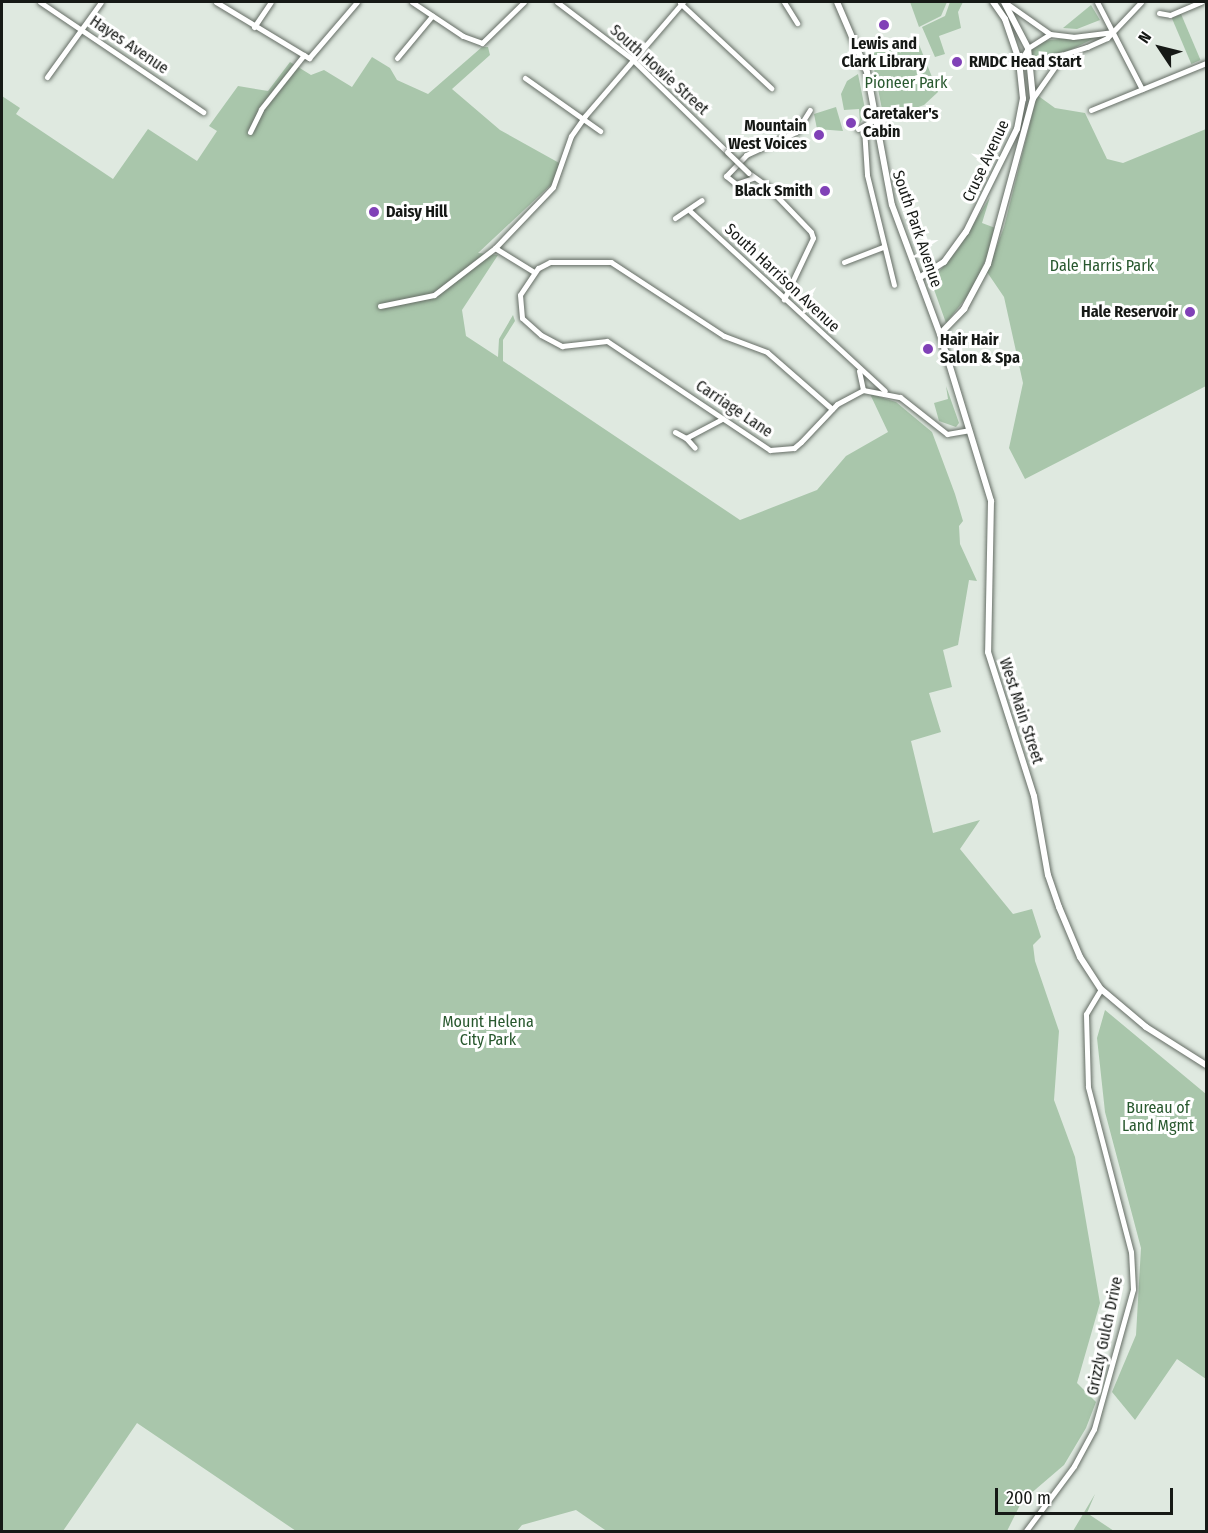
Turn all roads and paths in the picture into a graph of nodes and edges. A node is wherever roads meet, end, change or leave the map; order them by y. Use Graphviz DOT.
graph roads {
  1 [pos="40,2"];
  2 [pos="101,2"];
  3 [pos="216,2"];
  4 [pos="271,2"];
  5 [pos="357,2"];
  6 [pos="412,2"];
  7 [pos="524,2"];
  8 [pos="556,2"];
  9 [pos="681,2"];
  10 [pos="837,2"];
  11 [pos="993,2"];
  12 [pos="1005,2"];
  13 [pos="1097,2"];
  14 [pos="1141,2"];
  15 [pos="1201,2"];
  16 [pos="785,3"];
  17 [pos="1159,13"];
  18 [pos="432,16"];
  19 [pos="796,23"];
  20 [pos="254,27"];
  21 [pos="82,30"];
  22 [pos="1112,32"];
  23 [pos="1050,34"];
  24 [pos="1028,48"];
  25 [pos="307,56"];
  26 [pos="1062,56"];
  27 [pos="398,58"];
  28 [pos="1020,58"];
  29 [pos="632,59"];
  30 [pos="1206,63"];
  31 [pos="1030,65"];
  32 [pos="47,77"];
  33 [pos="525,78"];
  34 [pos="771,88"];
  35 [pos="1142,89"];
  36 [pos="1033,98"];
  37 [pos="810,110"];
  38 [pos="1091,110"];
  39 [pos="203,112"];
  40 [pos="585,116"];
  41 [pos="876,119"];
  42 [pos="600,131"];
  43 [pos="250,132"];
  44 [pos="751,176"];
  45 [pos="702,200"];
  46 [pos="690,211"];
  47 [pos="675,218"];
  48 [pos="883,247"];
  49 [pos="495,248"];
  50 [pos="844,262"];
  51 [pos="534,272"];
  52 [pos="919,278"];
  53 [pos="894,285"];
  54 [pos="784,300"];
  55 [pos="380,306"];
  56 [pos="940,334"];
  57 [pos="855,365"];
  58 [pos="863,390"];
  59 [pos="886,392"];
  60 [pos="832,410"];
  61 [pos="722,419"];
  62 [pos="969,430"];
  63 [pos="675,432"];
  64 [pos="686,438"];
  65 [pos="694,448"];
  66 [pos="1101,989"];
  67 [pos="1206,1065"];
  68 [pos="1025,1532"];
  1 -- 21 [label="street, Hayes Avenue"];
  2 -- 21 [label="street"];
  3 -- 20 [label="street"];
  4 -- 20 [label="street"];
  5 -- 25 [label="street"];
  6 -- 18 [label="street"];
  7 -- 18 [label="street"];
  8 -- 29 [label="street, South Howie Street"];
  9 -- 29 [label="street"];
  9 -- 34 [label="street"];
  10 -- 41 [label="street, South Park Avenue"];
  11 -- 28 [label="street, Cruse Avenue"];
  12 -- 23 [label="street"];
  12 -- 24 [label="street, Cruse Avenue"];
  13 -- 22 [label="street"];
  14 -- 22 [label="street"];
  15 -- 17 [label="street"];
  16 -- 19 [label="street"];
  18 -- 27 [label="street"];
  20 -- 25 [label="street"];
  21 -- 32 [label="street"];
  21 -- 39 [label="street, Hayes Avenue"];
  22 -- 23 [label="street"];
  22 -- 26 [label="street"];
  22 -- 35 [label="street"];
  23 -- 24 [label="street"];
  24 -- 28 [label="street"];
  24 -- 31 [label="street, Cruse Avenue"];
  25 -- 43 [label="street"];
  26 -- 31 [label="street"];
  26 -- 36 [label="street"];
  28 -- 31 [label="street"];
  28 -- 52 [label="street, Cruse Avenue"];
  29 -- 40 [label="street"];
  29 -- 44 [label="street, South Howie Street, bridge"];
  30 -- 35 [label="street"];
  31 -- 36 [label="street, Cruse Avenue"];
  33 -- 40 [label="street"];
  35 -- 38 [label="street"];
  36 -- 56 [label="street, Cruse Avenue"];
  37 -- 44 [label="street"];
  40 -- 42 [label="street"];
  40 -- 49 [label="street"];
  41 -- 48 [label="street"];
  41 -- 52 [label="street, South Park Avenue"];
  44 -- 54 [label="street, South Howie Street"];
  45 -- 46 [label="street"];
  46 -- 47 [label="street"];
  46 -- 54 [label="street, South Harrison Avenue"];
  48 -- 50 [label="street"];
  48 -- 53 [label="street"];
  49 -- 51 [label="street"];
  49 -- 55 [label="street"];
  51 -- 60 [label="street"];
  51 -- 61 [label="street, Carriage Lane"];
  52 -- 56 [label="street, South Park Avenue"];
  54 -- 57 [label="street, South Harrison Avenue"];
  56 -- 62 [label="street, South Park Avenue"];
  57 -- 58 [label="street, South Harrison Avenue"];
  57 -- 59 [label="street, South Harrison Avenue"];
  58 -- 59 [label="street"];
  58 -- 60 [label="street, Carriage Lane"];
  59 -- 62 [label="street"];
  60 -- 61 [label="street, Carriage Lane"];
  61 -- 64 [label="street"];
  62 -- 66 [label="street, West Main Street"];
  63 -- 64 [label="street"];
  64 -- 65 [label="street"];
  66 -- 67 [label="street, West Main Street"];
  66 -- 68 [label="street, Grizzly Gulch Drive"];
}
